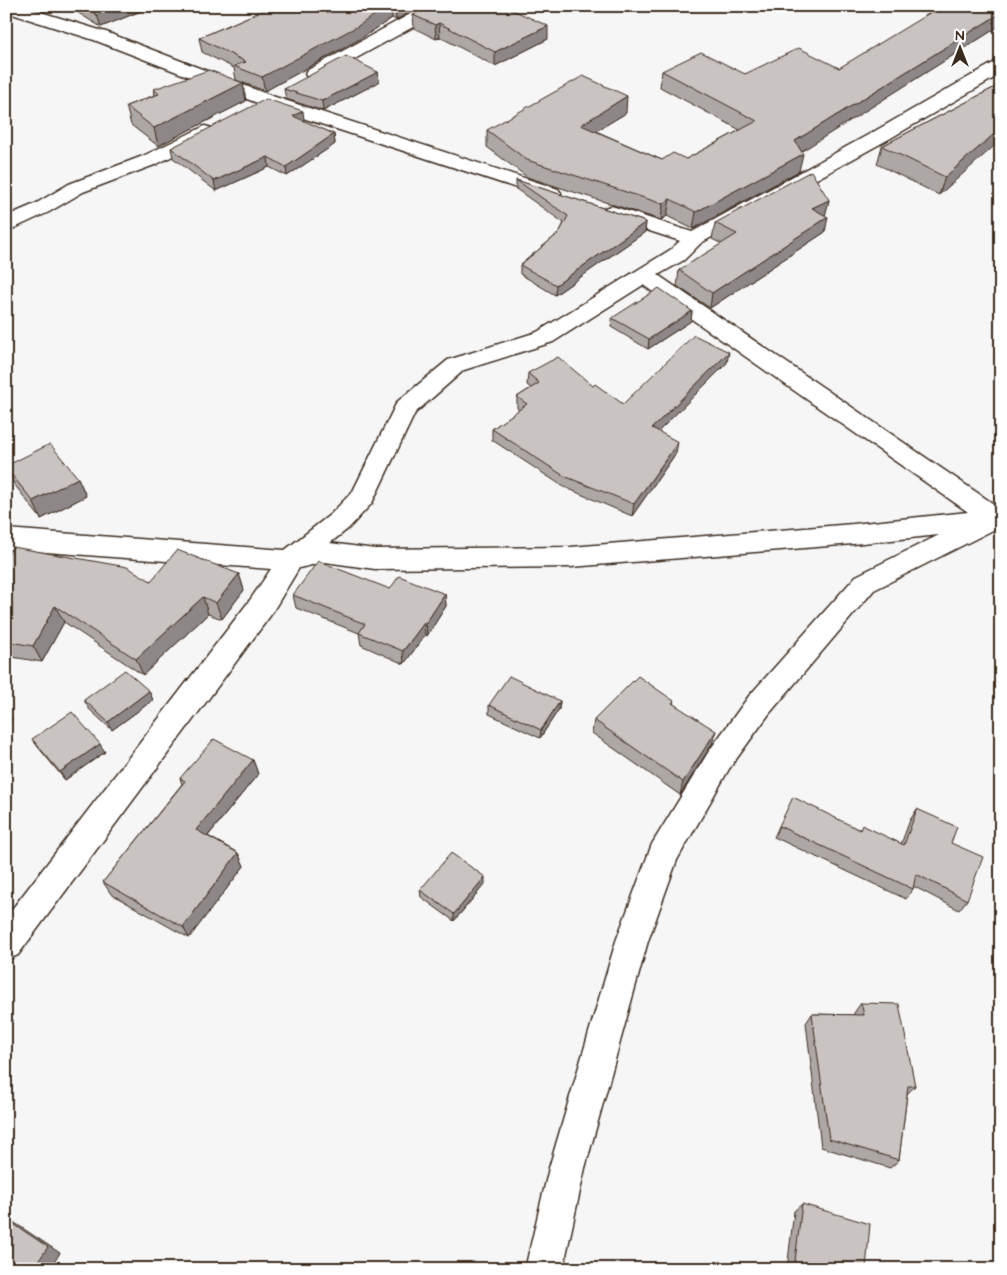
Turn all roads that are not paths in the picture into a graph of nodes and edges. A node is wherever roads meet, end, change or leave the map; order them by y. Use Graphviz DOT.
graph roads {
  1 [pos="438,6"];
  2 [pos="6,7"];
  3 [pos="1001,66"];
  4 [pos="258,105"];
  5 [pos="225,122"];
  6 [pos="564,197"];
  7 [pos="592,206"];
  8 [pos="6,226"];
  9 [pos="694,239"];
  10 [pos="642,275"];
  11 [pos="998,517"];
  12 [pos="6,539"];
  13 [pos="290,560"];
  14 [pos="6,944"];
  15 [pos="544,1269"];
  1 -- 4 [label="street"];
  2 -- 4 [label="street"];
  3 -- 9 [label="street"];
  4 -- 6 [label="street"];
  5 -- 8 [label="street"];
  7 -- 9 [label="street"];
  9 -- 10 [label="street"];
  10 -- 11 [label="street"];
  10 -- 13 [label="street"];
  11 -- 13 [label="street"];
  11 -- 15 [label="street"];
  12 -- 13 [label="street"];
  13 -- 14 [label="street"];
}
